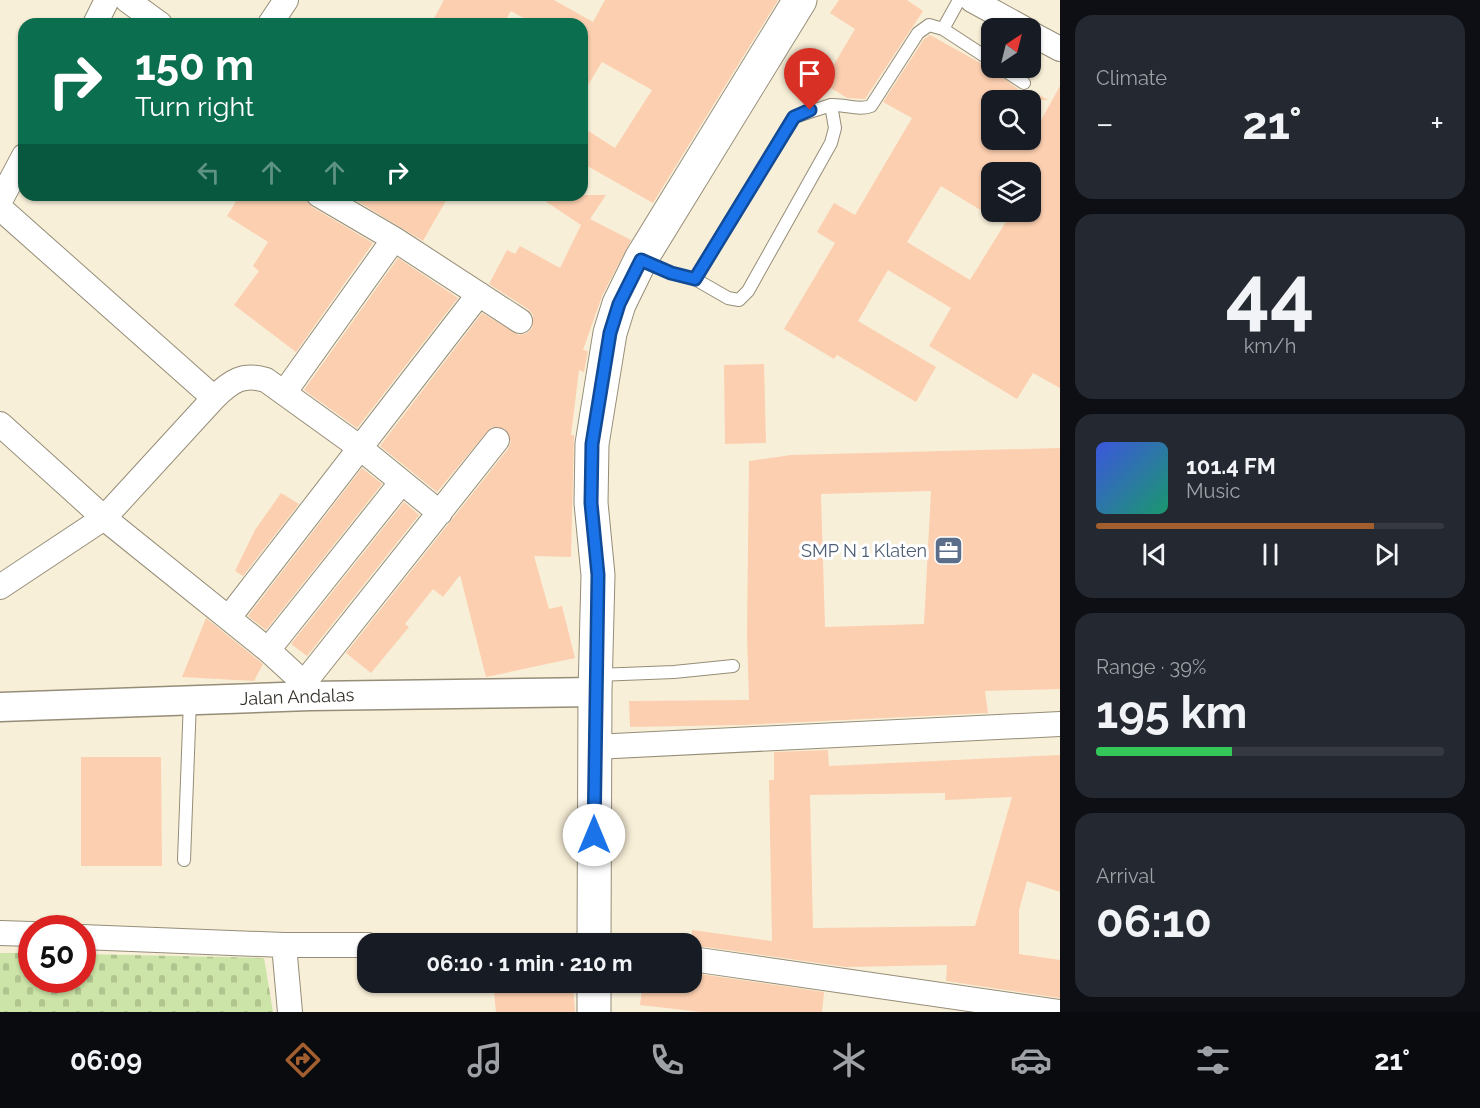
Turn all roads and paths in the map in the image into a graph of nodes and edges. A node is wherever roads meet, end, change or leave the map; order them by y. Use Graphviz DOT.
graph roads {
  1 [pos="107,0"];
  2 [pos="127,0"];
  3 [pos="286,0"];
  4 [pos="800,0"];
  5 [pos="959,0"];
  6 [pos="972,0"];
  7 [pos="97,18"];
  8 [pos="152,18"];
  9 [pos="274,18"];
  10 [pos="1005,18"];
  11 [pos="943,29"];
  12 [pos="1041,39"];
  13 [pos="1060,49"];
  14 [pos="981,54"];
  15 [pos="1015,78"];
  16 [pos="1024,84"];
  17 [pos="831,105"];
  18 [pos="18,167"];
  19 [pos="0,201"];
  20 [pos="329,201"];
  21 [pos="0,208"];
  22 [pos="394,239"];
  23 [pos="641,260"];
  24 [pos="695,279"];
  25 [pos="479,294"];
  26 [pos="520,321"];
  27 [pos="284,393"];
  28 [pos="214,398"];
  29 [pos="0,424"];
  30 [pos="497,440"];
  31 [pos="359,447"];
  32 [pos="401,483"];
  33 [pos="440,513"];
  34 [pos="105,518"];
  35 [pos="0,587"];
  36 [pos="230,616"];
  37 [pos="268,650"];
  38 [pos="733,666"];
  39 [pos="595,683"];
  40 [pos="307,690"];
  41 [pos="190,700"];
  42 [pos="0,707"];
  43 [pos="1060,724"];
  44 [pos="594,747"];
  45 [pos="184,860"];
  46 [pos="0,933"];
  47 [pos="594,933"];
  48 [pos="18,934"];
  49 [pos="96,938"];
  50 [pos="284,945"];
  51 [pos="357,945"];
  52 [pos="702,960"];
  53 [pos="594,993"];
  54 [pos="290,1012"];
  55 [pos="594,1012"];
  56 [pos="1059,1012"];
  1 -- 7 [label="street"];
  2 -- 8 [label="street"];
  3 -- 9 [label="street"];
  4 -- 23 [label="main road"];
  5 -- 11 [label="lane"];
  6 -- 10 [label="street"];
  11 -- 14 [label="lane"];
  11 -- 17 [label="lane"];
  12 -- 13 [label="street"];
  15 -- 16 [label="lane"];
  17 -- 24 [label="lane"];
  17 -- 24 [label="lane"];
  18 -- 19 [label="street"];
  20 -- 22 [label="street"];
  21 -- 28 [label="street"];
  22 -- 25 [label="street"];
  22 -- 27 [label="street"];
  23 -- 24 [label="lane"];
  23 -- 39 [label="main road"];
  25 -- 26 [label="street"];
  25 -- 31 [label="street"];
  27 -- 28 [label="street"];
  27 -- 31 [label="street"];
  28 -- 34 [label="street"];
  29 -- 34 [label="street"];
  30 -- 33 [label="street"];
  31 -- 32 [label="street"];
  31 -- 36 [label="street"];
  32 -- 33 [label="street"];
  32 -- 37 [label="street"];
  33 -- 40 [label="street"];
  34 -- 35 [label="street"];
  34 -- 36 [label="street"];
  36 -- 37 [label="street"];
  37 -- 40 [label="street"];
  38 -- 39 [label="lane"];
  39 -- 40 [label="street, Jalan Andalas"];
  39 -- 44 [label="main road"];
  40 -- 41 [label="street, Jalan Andalas"];
  41 -- 42 [label="street, Jalan Andalas"];
  41 -- 45 [label="lane"];
  43 -- 44 [label="street"];
  44 -- 47 [label="main road"];
  46 -- 48 [label="street"];
  49 -- 50 [label="street"];
  50 -- 51 [label="street"];
  50 -- 54 [label="street"];
  52 -- 56 [label="street"];
  53 -- 55 [label="main road"];
}
